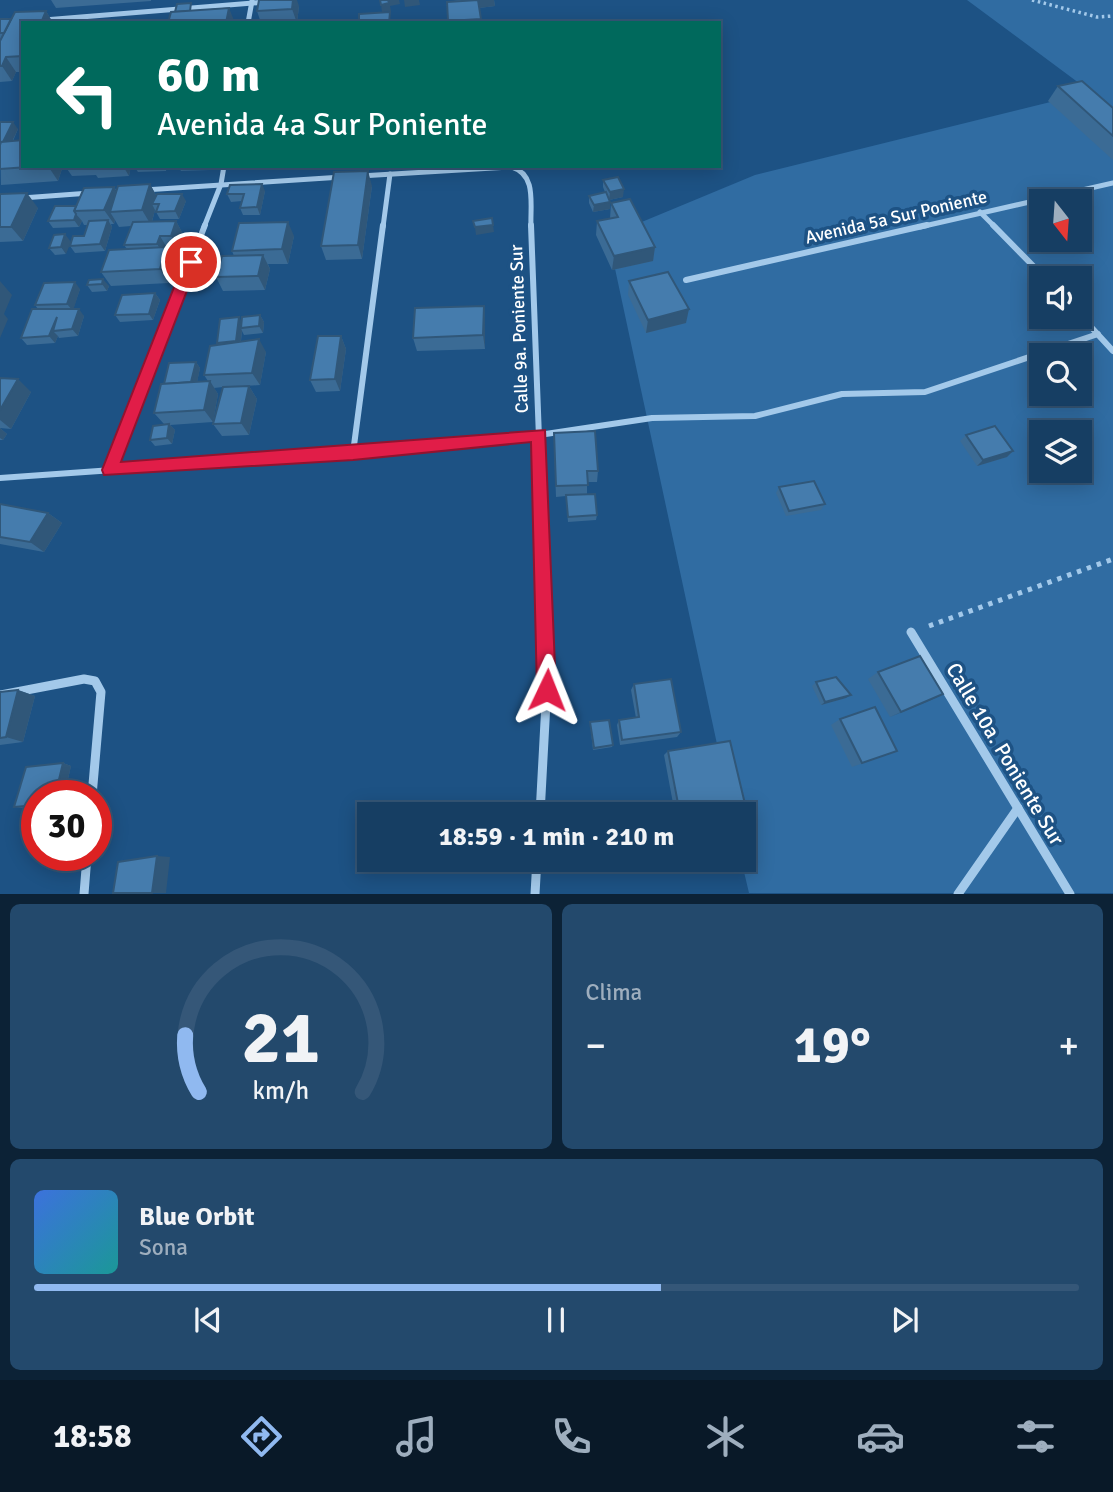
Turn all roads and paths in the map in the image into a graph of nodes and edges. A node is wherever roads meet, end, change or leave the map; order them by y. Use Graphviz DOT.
graph roads {
  1 [pos="1032,0"];
  2 [pos="252,1"];
  3 [pos="278,1"];
  4 [pos="1113,16"];
  5 [pos="40,20"];
  6 [pos="248,21"];
  7 [pos="224,168"];
  8 [pos="495,168"];
  9 [pos="515,168"];
  10 [pos="390,174"];
  11 [pos="1113,183"];
  12 [pos="221,184"];
  13 [pos="138,190"];
  14 [pos="97,193"];
  15 [pos="14,199"];
  16 [pos="980,212"];
  17 [pos="1033,266"];
  18 [pos="687,280"];
  19 [pos="1092,328"];
  20 [pos="1098,334"];
  21 [pos="1113,351"];
  22 [pos="539,435"];
  23 [pos="353,453"];
  24 [pos="110,470"];
  25 [pos="0,478"];
  26 [pos="1113,559"];
  27 [pos="911,632"];
  28 [pos="0,695"];
  29 [pos="93,780"];
  30 [pos="541,802"];
  31 [pos="1017,808"];
  32 [pos="86,871"];
  33 [pos="536,872"];
  34 [pos="84,894"];
  35 [pos="535,894"];
  36 [pos="958,894"];
  37 [pos="1070,894"];
  1 -- 4 [label="path"];
  2 -- 3 [label="street"];
  2 -- 5 [label="street"];
  2 -- 6 [label="street"];
  7 -- 12 [label="street"];
  8 -- 10 [label="street, Calle 9a. Poniente Sur"];
  9 -- 22 [label="street, Calle 9a. Poniente Sur"];
  10 -- 12 [label="street"];
  10 -- 23 [label="street"];
  11 -- 16 [label="street, Avenida 5a Sur Poniente"];
  12 -- 13 [label="street"];
  12 -- 24 [label="street"];
  14 -- 15 [label="street"];
  16 -- 17 [label="street"];
  16 -- 18 [label="street, Avenida 5a Sur Poniente"];
  19 -- 20 [label="street"];
  20 -- 21 [label="street"];
  20 -- 22 [label="street"];
  22 -- 23 [label="street"];
  22 -- 30 [label="street, Calle 9a. Poniente Sur"];
  23 -- 24 [label="street"];
  24 -- 25 [label="street"];
  26 -- 27 [label="path"];
  27 -- 31 [label="street, Calle 10a. Poniente Sur"];
  28 -- 29 [label="street"];
  31 -- 36 [label="street"];
  31 -- 37 [label="street, Calle 10a. Poniente Sur"];
  32 -- 34 [label="street"];
  33 -- 35 [label="street"];
}
